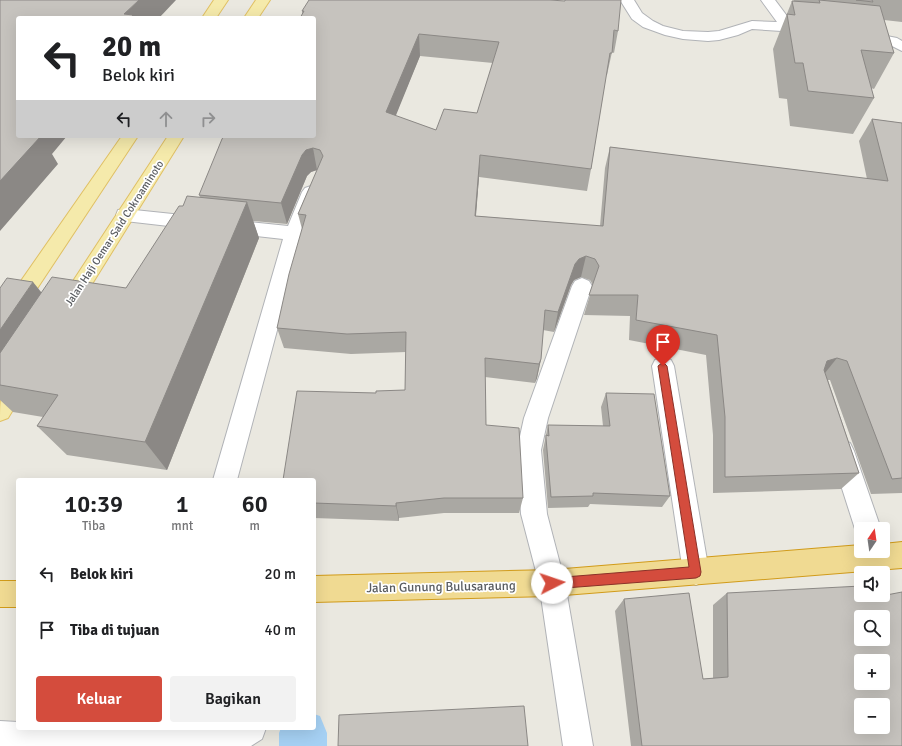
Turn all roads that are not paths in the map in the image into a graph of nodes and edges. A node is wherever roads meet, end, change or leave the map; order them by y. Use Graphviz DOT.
graph roads {
  1 [pos="221,0"];
  2 [pos="263,0"];
  3 [pos="627,0"];
  4 [pos="768,0"];
  5 [pos="210,16"];
  6 [pos="252,16"];
  7 [pos="789,28"];
  8 [pos="811,30"];
  9 [pos="849,34"];
  10 [pos="902,46"];
  11 [pos="129,138"];
  12 [pos="175,138"];
  13 [pos="317,177"];
  14 [pos="125,215"];
  15 [pos="294,233"];
  16 [pos="582,286"];
  17 [pos="58,320"];
  18 [pos="0,328"];
  19 [pos="29,366"];
  20 [pos="663,366"];
  21 [pos="0,411"];
  22 [pos="834,428"];
  23 [pos="226,478"];
  24 [pos="866,522"];
  25 [pos="854,557"];
  26 [pos="696,572"];
  27 [pos="552,583"];
  28 [pos="316,589"];
  29 [pos="0,594"];
  30 [pos="16,594"];
  31 [pos="248,730"];
  32 [pos="0,736"];
  33 [pos="578,746"];
  1 -- 5 [label="main road"];
  2 -- 6 [label="main road"];
  3 -- 7 [label="street"];
  4 -- 7 [label="street"];
  7 -- 8 [label="street"];
  9 -- 10 [label="street"];
  11 -- 18 [label="main road"];
  12 -- 14 [label="main road, Jalan Haji Oemar Said Cokroaminoto"];
  13 -- 15 [label="street"];
  14 -- 15 [label="street"];
  14 -- 17 [label="main road, Jalan Haji Oemar Said Cokroaminoto"];
  15 -- 23 [label="street"];
  16 -- 27 [label="street"];
  19 -- 21 [label="main road"];
  20 -- 26 [label="street"];
  22 -- 24 [label="street"];
  25 -- 26 [label="highway, Jalan Gunung Bulusaraung"];
  26 -- 27 [label="highway, Jalan Gunung Bulusaraung"];
  27 -- 28 [label="highway, Jalan Gunung Bulusaraung"];
  27 -- 33 [label="street"];
  29 -- 30 [label="highway"];
  31 -- 32 [label="street"];
}
